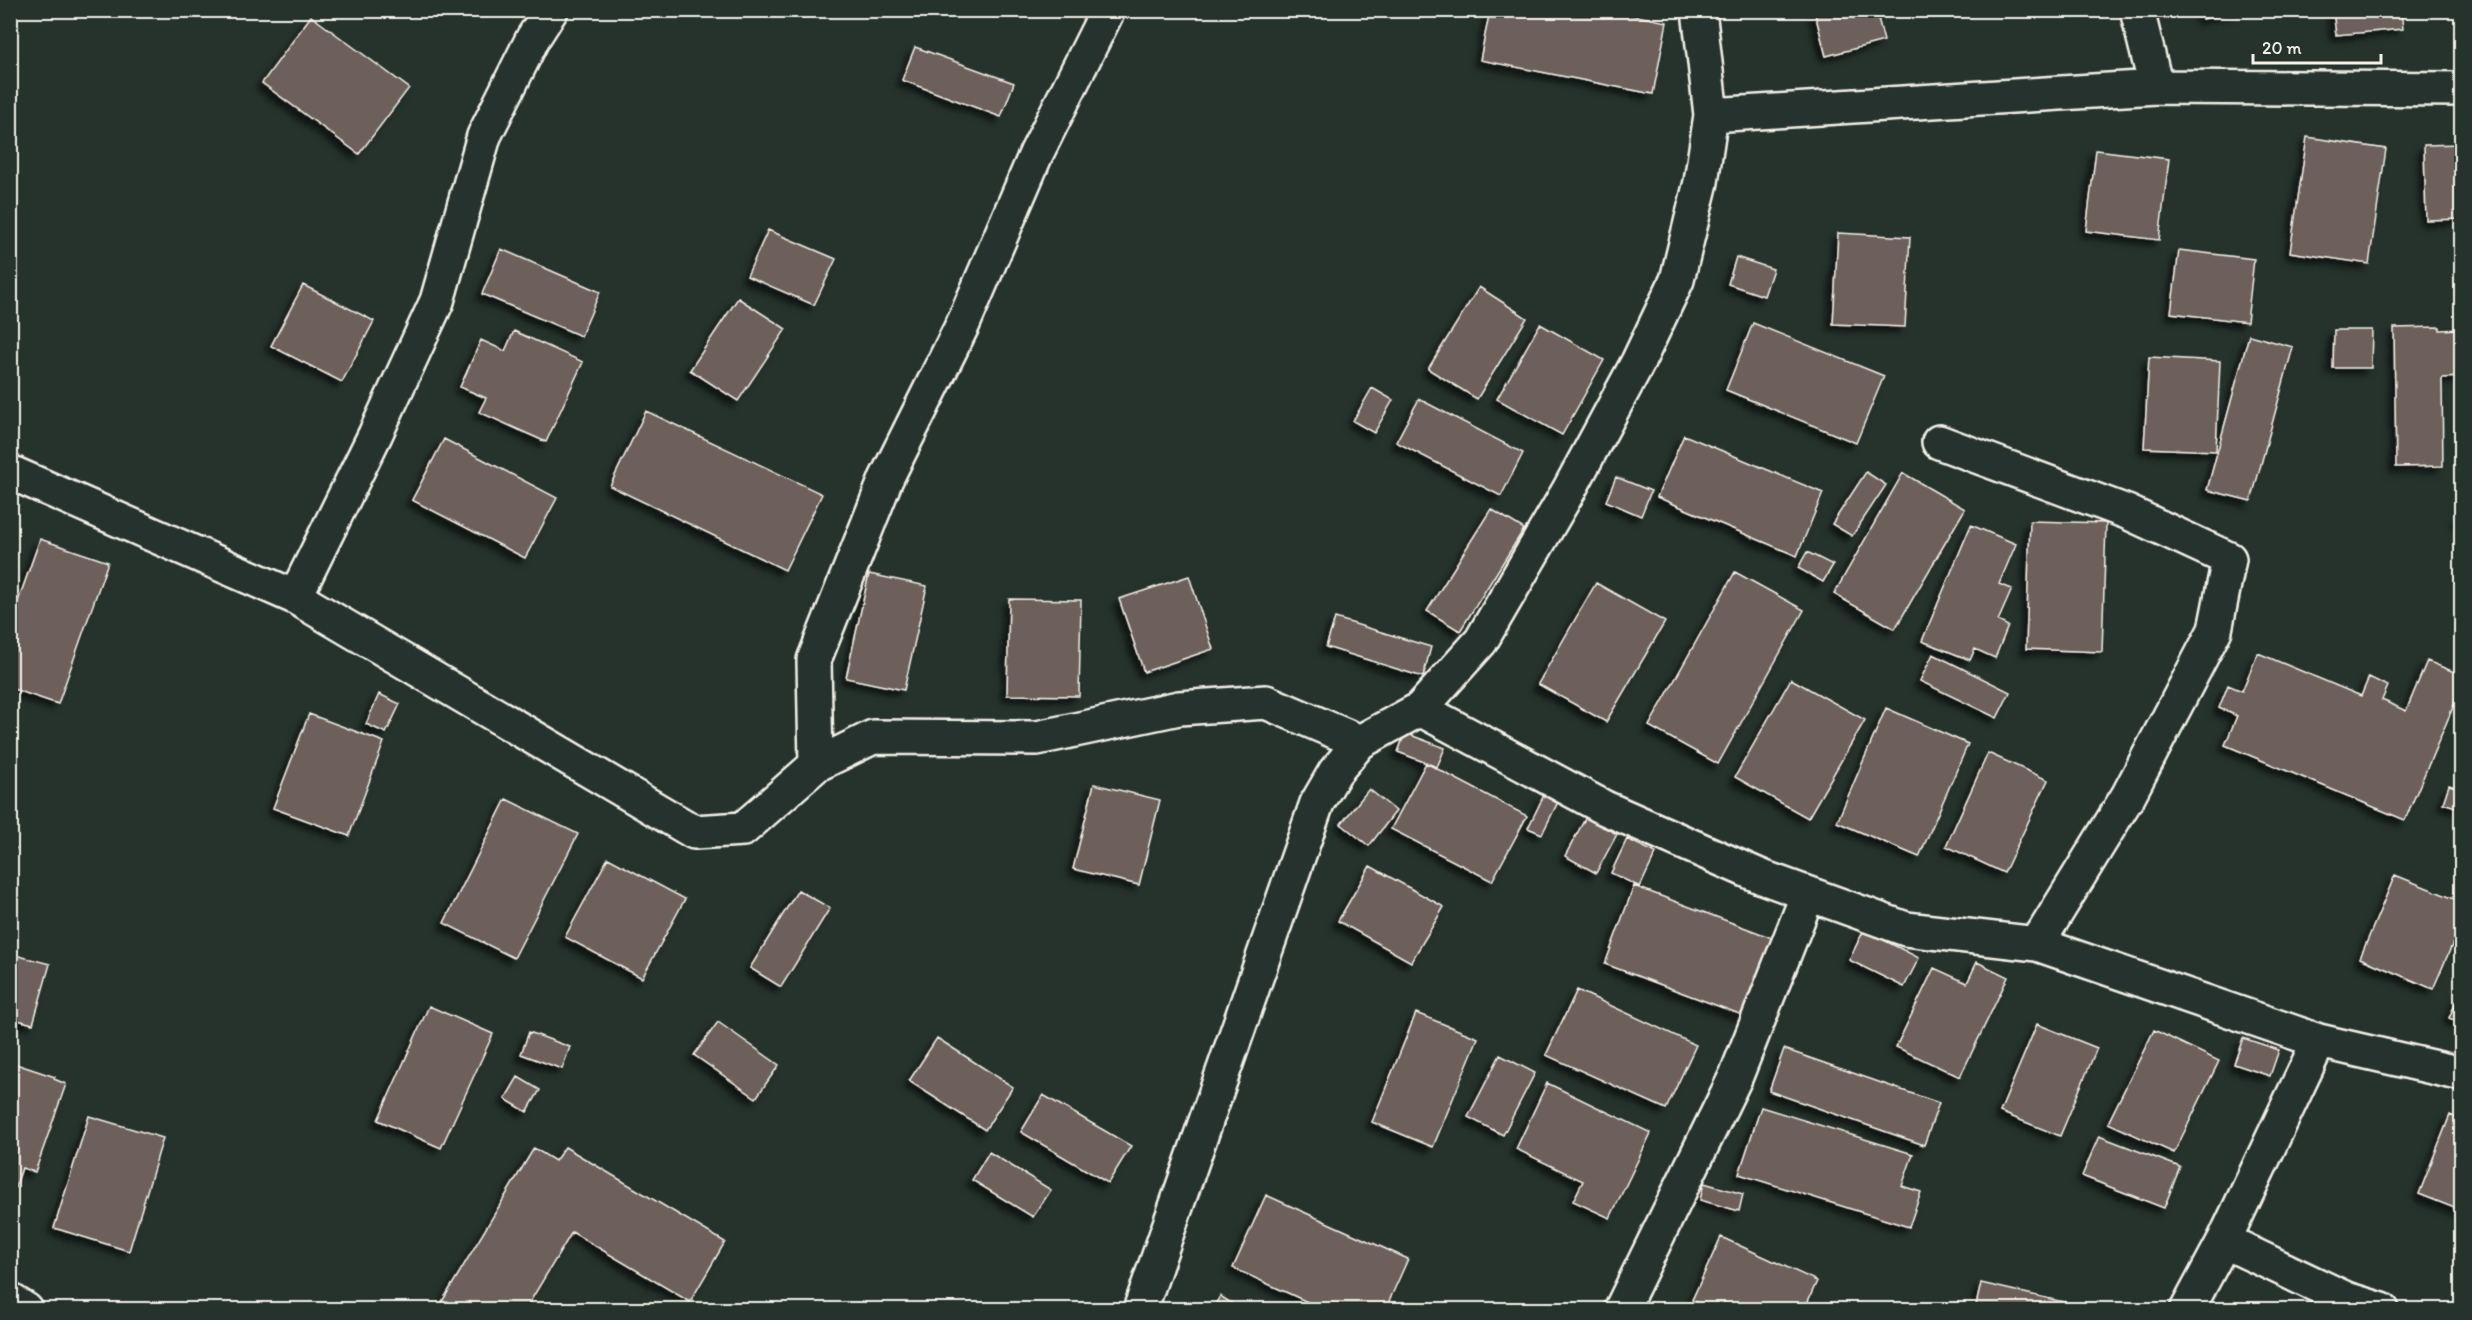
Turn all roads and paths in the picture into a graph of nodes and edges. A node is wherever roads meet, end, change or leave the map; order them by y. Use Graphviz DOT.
graph roads {
  1 [pos="551,10"];
  2 [pos="1108,10"];
  3 [pos="1699,10"];
  4 [pos="2137,10"];
  5 [pos="2156,87"];
  6 [pos="2462,89"];
  7 [pos="1711,115"];
  8 [pos="1939,442"];
  9 [pos="10,472"];
  10 [pos="295,597"];
  11 [pos="1420,709"];
  12 [pos="1360,742"];
  13 [pos="816,765"];
  14 [pos="1808,894"];
  15 [pos="2037,944"];
  16 [pos="2319,1041"];
  17 [pos="2462,1074"];
  18 [pos="2224,1241"];
  19 [pos="10,1300"];
  20 [pos="26,1310"];
  21 [pos="1140,1310"];
  22 [pos="1621,1310"];
  23 [pos="2187,1310"];
  24 [pos="2382,1310"];
  1 -- 10 [label="street"];
  2 -- 13 [label="street"];
  3 -- 7 [label="street"];
  4 -- 5 [label="street"];
  5 -- 6 [label="street"];
  5 -- 7 [label="street"];
  7 -- 11 [label="street"];
  8 -- 15 [label="street"];
  9 -- 10 [label="street"];
  10 -- 13 [label="street"];
  11 -- 12 [label="street"];
  11 -- 14 [label="street"];
  12 -- 13 [label="street"];
  12 -- 21 [label="street"];
  14 -- 15 [label="street"];
  14 -- 22 [label="street"];
  15 -- 16 [label="street"];
  16 -- 17 [label="street"];
  16 -- 18 [label="street"];
  18 -- 23 [label="street"];
  18 -- 24 [label="street"];
  19 -- 20 [label="street"];
}
